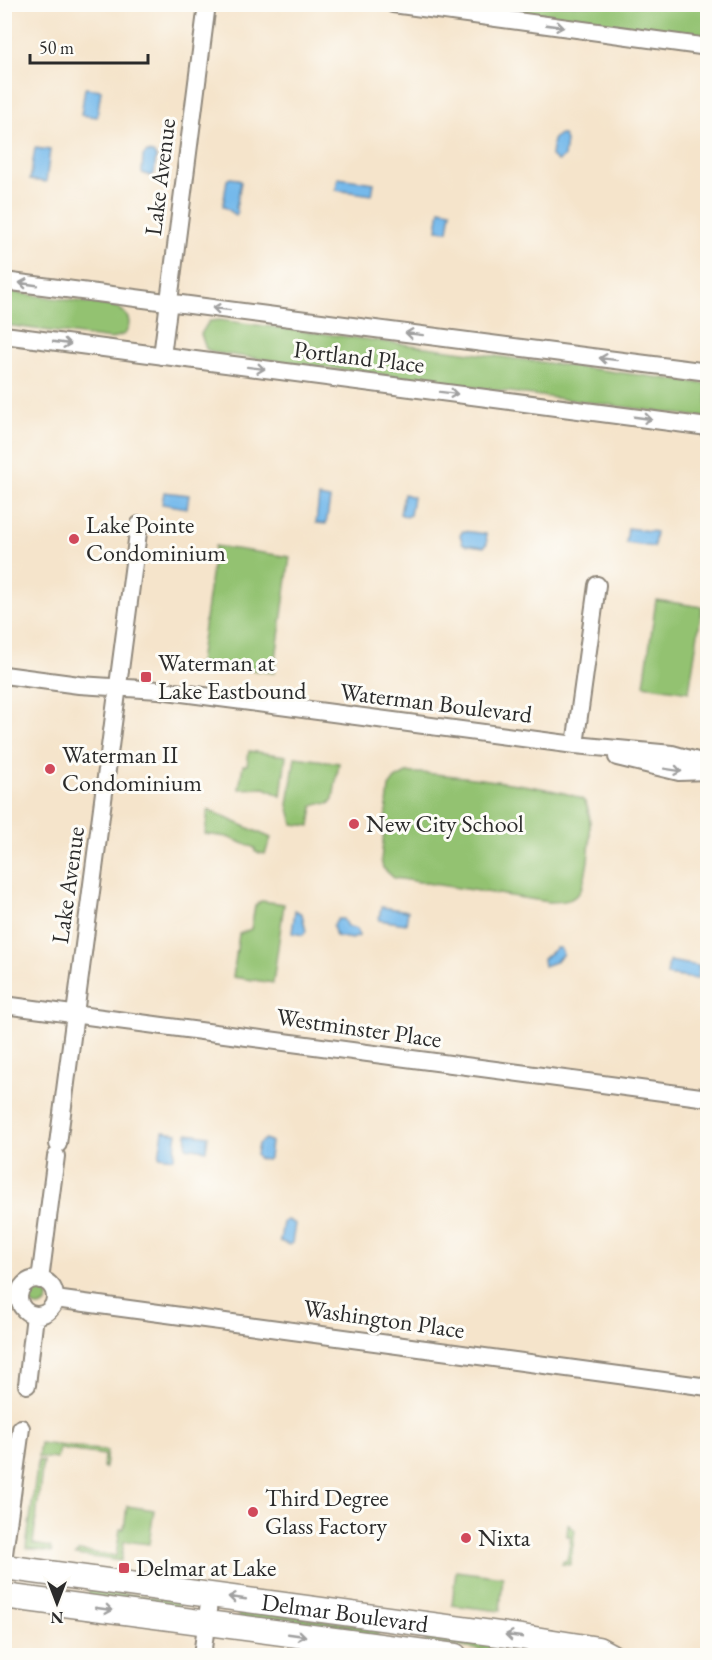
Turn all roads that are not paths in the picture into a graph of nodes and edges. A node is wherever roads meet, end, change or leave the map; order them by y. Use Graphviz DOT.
graph roads {
  1 [pos="207,4"];
  2 [pos="393,4"];
  3 [pos="708,47"];
  4 [pos="4,281"];
  5 [pos="168,302"];
  6 [pos="4,335"];
  7 [pos="162,356"];
  8 [pos="708,372"];
  9 [pos="708,427"];
  10 [pos="139,525"];
  11 [pos="597,585"];
  12 [pos="4,675"];
  13 [pos="118,687"];
  14 [pos="575,746"];
  15 [pos="708,764"];
  16 [pos="708,771"];
  17 [pos="4,1005"];
  18 [pos="75,1014"];
  19 [pos="708,1098"];
  20 [pos="40,1280"];
  21 [pos="12,1294"];
  22 [pos="55,1299"];
  23 [pos="35,1315"];
  24 [pos="27,1385"];
  25 [pos="708,1387"];
  26 [pos="21,1428"];
  27 [pos="4,1554"];
  28 [pos="4,1567"];
  29 [pos="210,1595"];
  30 [pos="4,1596"];
  31 [pos="206,1623"];
  32 [pos="202,1656"];
  33 [pos="455,1656"];
  34 [pos="611,1656"];
  1 -- 5 [label="street, Lake Avenue"];
  2 -- 3 [label="street, one-way"];
  5 -- 4 [label="street, Portland Place, one-way"];
  5 -- 7 [label="street, Lake Avenue"];
  8 -- 5 [label="street, Portland Place, one-way"];
  6 -- 7 [label="street, Portland Place, one-way"];
  7 -- 9 [label="street, Portland Place, one-way"];
  10 -- 13 [label="street, Lake Avenue"];
  11 -- 14 [label="street"];
  12 -- 13 [label="street, Waterman Boulevard"];
  13 -- 14 [label="street, Waterman Boulevard"];
  13 -- 18 [label="street, Lake Avenue"];
  14 -- 15 [label="street, Waterman Boulevard"];
  14 -- 16 [label="street, Waterman Boulevard, one-way"];
  17 -- 18 [label="street, Westminster Place"];
  18 -- 19 [label="street, Westminster Place"];
  18 -- 20 [label="street, Lake Avenue"];
  20 -- 21 [label="street"];
  20 -- 22 [label="street"];
  21 -- 23 [label="street"];
  22 -- 23 [label="street"];
  22 -- 25 [label="street, Washington Place"];
  23 -- 24 [label="street"];
  26 -- 27 [label="street"];
  28 -- 29 [label="main road, Delmar Boulevard"];
  29 -- 31 [label="street"];
  34 -- 29 [label="main road, Delmar Boulevard, one-way"];
  30 -- 31 [label="main road, Delmar Boulevard, one-way"];
  31 -- 32 [label="street"];
  31 -- 33 [label="main road, Delmar Boulevard, one-way"];
}
